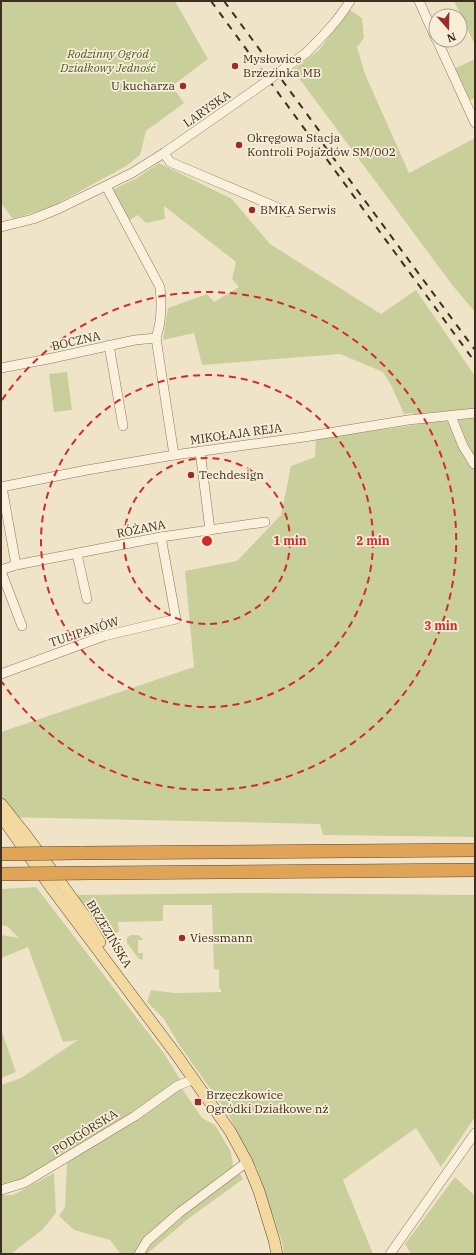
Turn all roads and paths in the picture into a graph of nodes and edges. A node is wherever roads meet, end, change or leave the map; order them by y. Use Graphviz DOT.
graph roads {
  1 [pos="350,1"];
  2 [pos="419,1"];
  3 [pos="428,21"];
  4 [pos="440,48"];
  5 [pos="475,123"];
  6 [pos="164,153"];
  7 [pos="106,186"];
  8 [pos="288,212"];
  9 [pos="1,227"];
  10 [pos="156,338"];
  11 [pos="109,345"];
  12 [pos="1,368"];
  13 [pos="475,413"];
  14 [pos="447,416"];
  15 [pos="123,426"];
  16 [pos="200,452"];
  17 [pos="174,455"];
  18 [pos="474,464"];
  19 [pos="1,487"];
  20 [pos="265,522"];
  21 [pos="210,530"];
  22 [pos="161,537"];
  23 [pos="77,554"];
  24 [pos="16,566"];
  25 [pos="1,570"];
  26 [pos="87,599"];
  27 [pos="22,626"];
  28 [pos="2,673"];
  29 [pos="1,804"];
  30 [pos="1,816"];
  31 [pos="475,850"];
  32 [pos="1,854"];
  33 [pos="475,870"];
  34 [pos="1,874"];
  35 [pos="125,986"];
  36 [pos="194,1079"];
  37 [pos="475,1133"];
  38 [pos="247,1162"];
  39 [pos="1,1190"];
  40 [pos="139,1254"];
  41 [pos="277,1254"];
  42 [pos="390,1254"];
  1 -- 6 [label="street, LARYSKA, bridge"];
  2 -- 3 [label="street"];
  4 -- 5 [label="street"];
  6 -- 7 [label="street, LARYSKA"];
  6 -- 8 [label="street"];
  7 -- 9 [label="street, LARYSKA"];
  7 -- 10 [label="street"];
  10 -- 11 [label="street, BOCZNA"];
  10 -- 17 [label="street"];
  11 -- 12 [label="street, BOCZNA"];
  11 -- 15 [label="street"];
  13 -- 14 [label="street, MIKOŁAJA REJA"];
  14 -- 16 [label="street, MIKOŁAJA REJA"];
  14 -- 18 [label="street"];
  16 -- 17 [label="street, MIKOŁAJA REJA"];
  16 -- 21 [label="street"];
  17 -- 19 [label="street, MIKOŁAJA REJA"];
  19 -- 24 [label="street"];
  20 -- 21 [label="street, RÓŻANA"];
  21 -- 22 [label="street, RÓŻANA"];
  22 -- 23 [label="street, RÓŻANA"];
  22 -- 28 [label="street, TULIPANÓW"];
  23 -- 24 [label="street, RÓŻANA"];
  23 -- 26 [label="street"];
  24 -- 25 [label="street, RÓŻANA"];
  25 -- 27 [label="street"];
  29 -- 35 [label="main road, BRZEZIŃSKA"];
  30 -- 35 [label="main road, BRZEZIŃSKA"];
  31 -- 32 [label="highway, bridge"];
  33 -- 34 [label="highway, bridge"];
  35 -- 36 [label="main road"];
  36 -- 38 [label="main road"];
  36 -- 39 [label="street, PODGÓRSKA"];
  37 -- 42 [label="street"];
  38 -- 40 [label="street"];
  38 -- 41 [label="main road"];
}
